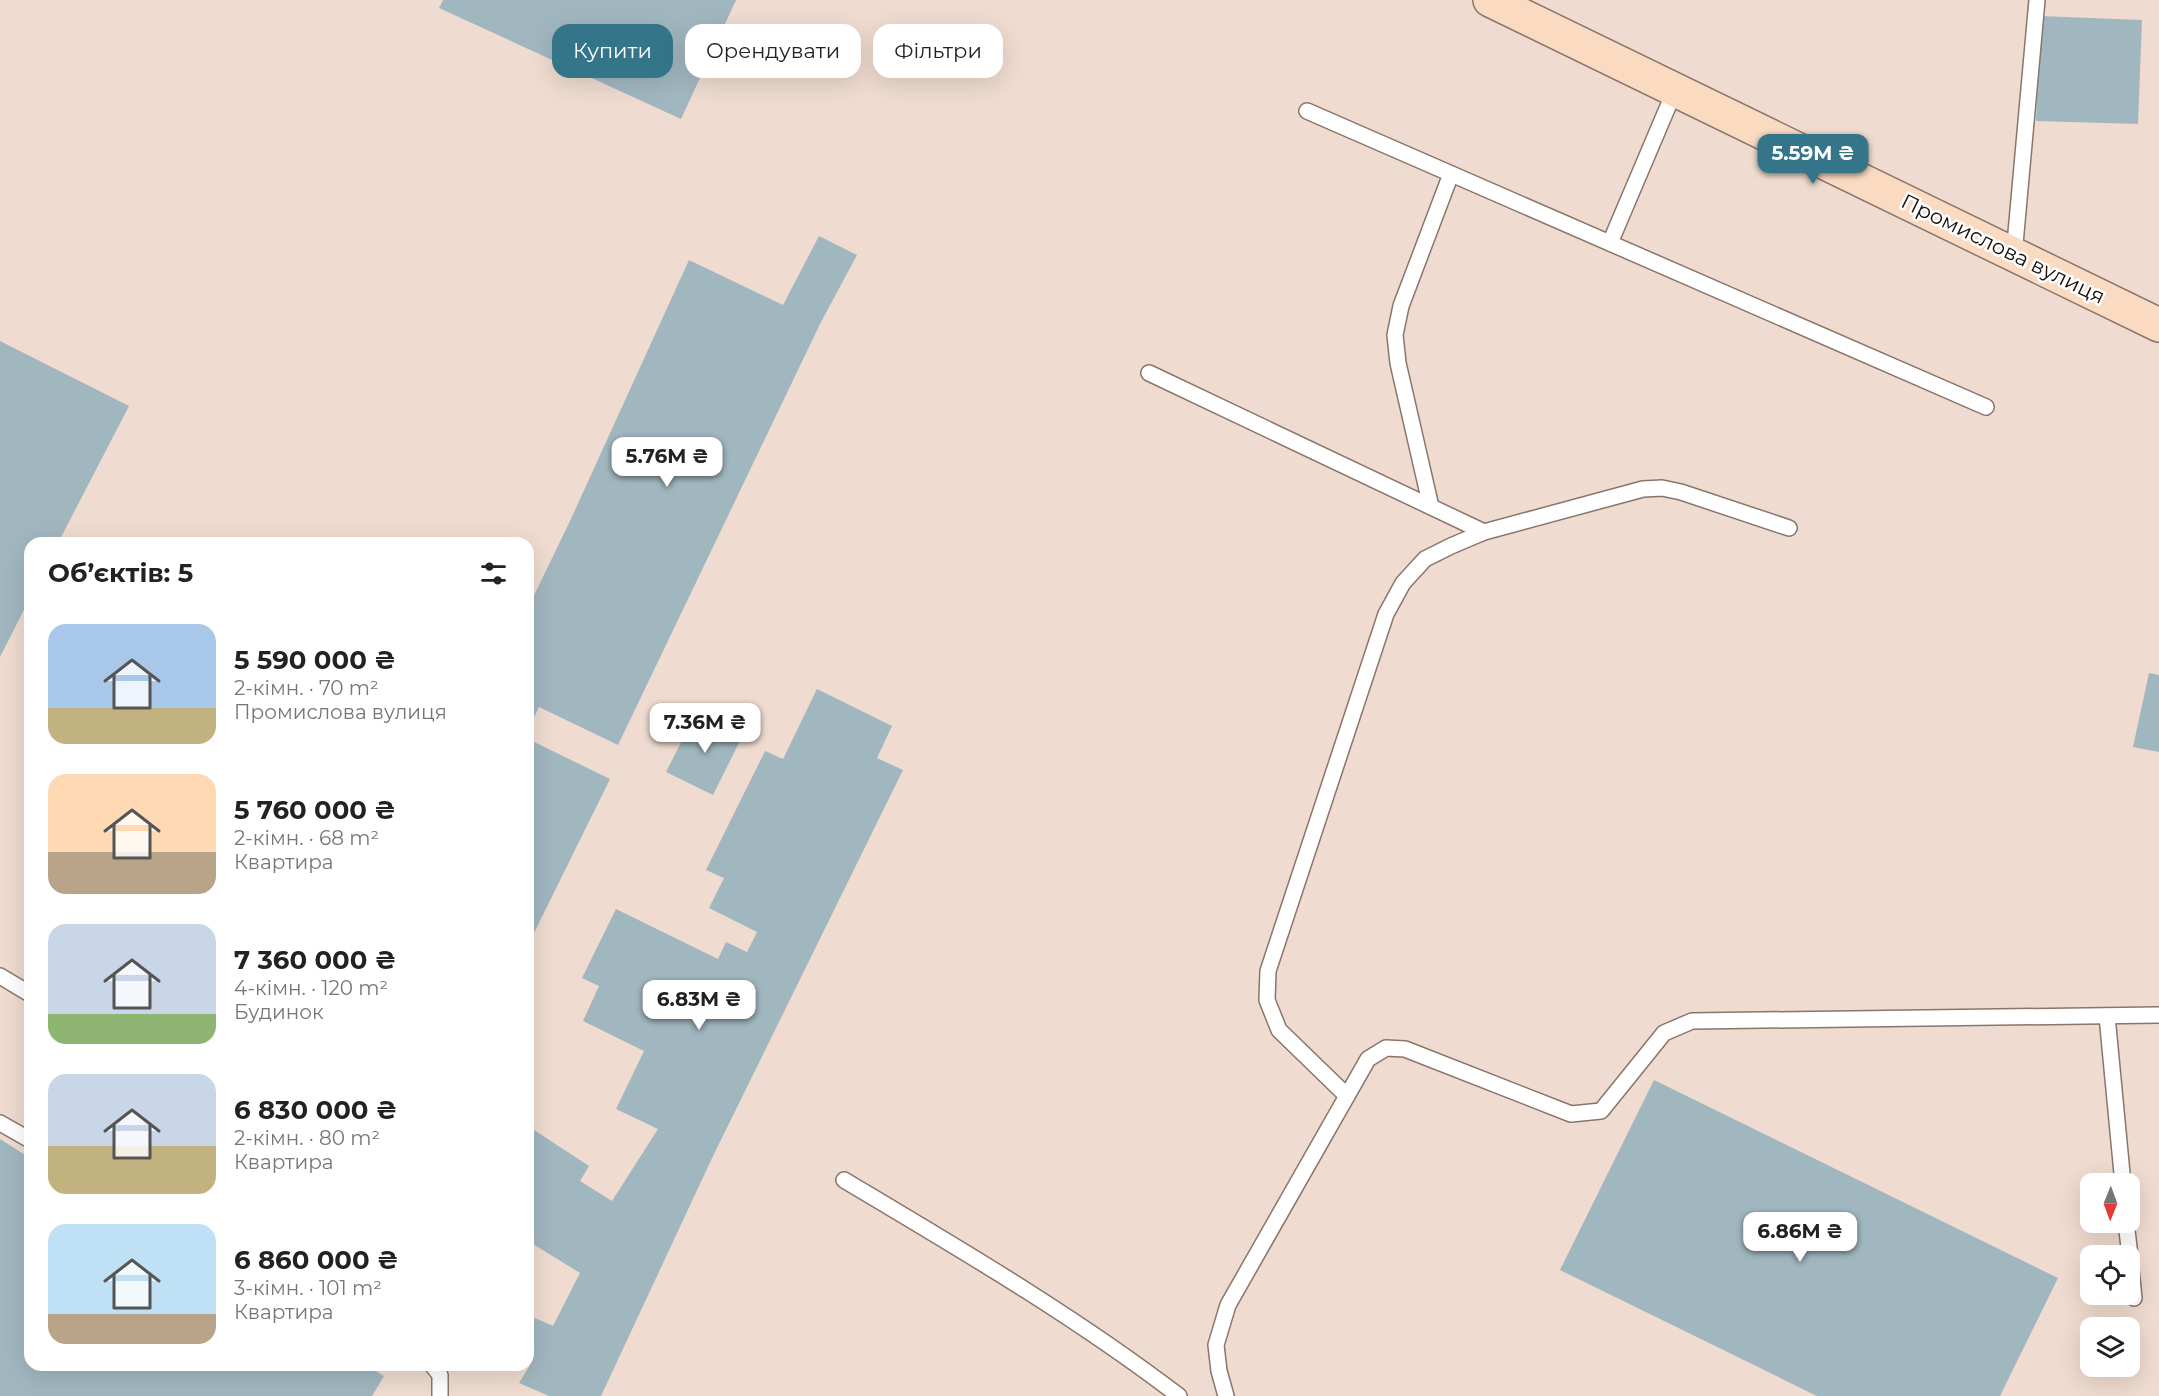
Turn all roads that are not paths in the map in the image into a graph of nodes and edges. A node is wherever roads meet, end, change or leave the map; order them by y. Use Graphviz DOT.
graph roads {
  1 [pos="1490,0"];
  2 [pos="2037,0"];
  3 [pos="1675,90"];
  4 [pos="1307,111"];
  5 [pos="1451,174"];
  6 [pos="1610,243"];
  7 [pos="2014,255"];
  8 [pos="2159,325"];
  9 [pos="1149,373"];
  10 [pos="1986,407"];
  11 [pos="1431,507"];
  12 [pos="1788,528"];
  13 [pos="1484,532"];
  14 [pos="0,976"];
  15 [pos="24,990"];
  16 [pos="2107,1016"];
  17 [pos="2159,1016"];
  18 [pos="1347,1096"];
  19 [pos="0,1124"];
  20 [pos="24,1137"];
  21 [pos="2122,1173"];
  22 [pos="844,1180"];
  23 [pos="437,1371"];
  24 [pos="440,1396"];
  25 [pos="1179,1396"];
  26 [pos="1226,1396"];
  1 -- 3 [label="street, Промислова вулиця"];
  2 -- 7 [label="lane"];
  3 -- 6 [label="lane"];
  3 -- 7 [label="street, Промислова вулиця"];
  4 -- 5 [label="lane"];
  5 -- 6 [label="lane"];
  5 -- 11 [label="lane"];
  6 -- 10 [label="lane"];
  7 -- 8 [label="street, Промислова вулиця"];
  9 -- 11 [label="lane"];
  11 -- 13 [label="lane"];
  12 -- 13 [label="lane"];
  13 -- 18 [label="lane"];
  14 -- 15 [label="lane"];
  16 -- 17 [label="lane"];
  16 -- 18 [label="lane"];
  16 -- 21 [label="lane"];
  18 -- 26 [label="lane"];
  19 -- 20 [label="lane"];
  22 -- 25 [label="lane"];
  23 -- 24 [label="lane"];
}
